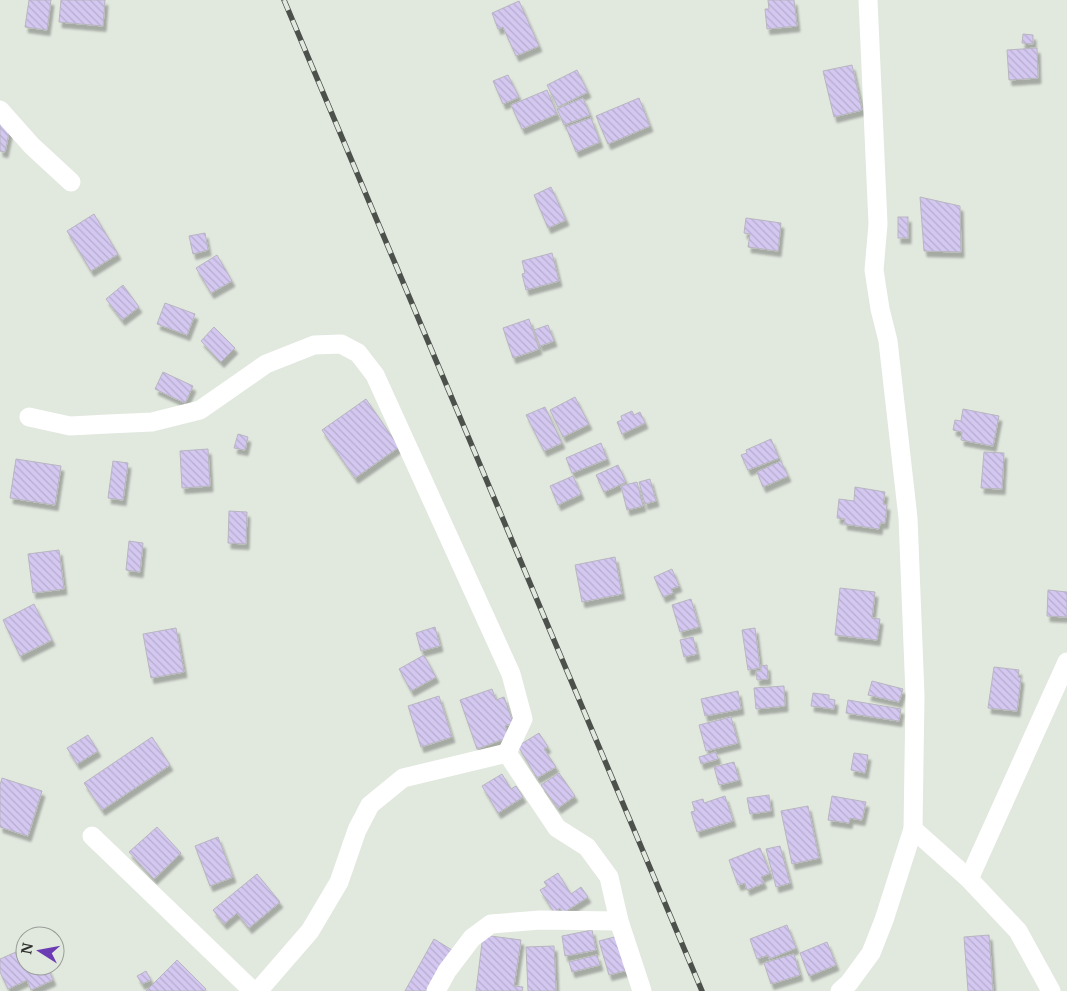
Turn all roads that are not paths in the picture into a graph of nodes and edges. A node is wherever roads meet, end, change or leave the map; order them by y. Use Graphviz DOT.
graph roads {
  1 [pos="868,0"];
  2 [pos="0,110"];
  3 [pos="71,182"];
  4 [pos="29,417"];
  5 [pos="1067,662"];
  6 [pos="508,753"];
  7 [pos="913,829"];
  8 [pos="92,836"];
  9 [pos="969,879"];
  10 [pos="619,921"];
  11 [pos="253,991"];
  12 [pos="258,991"];
  13 [pos="436,991"];
  14 [pos="642,991"];
  15 [pos="840,991"];
  16 [pos="1051,991"];
  1 -- 7 [label="street"];
  2 -- 3 [label="street"];
  4 -- 6 [label="street"];
  5 -- 9 [label="street"];
  6 -- 10 [label="street"];
  6 -- 12 [label="street"];
  7 -- 9 [label="street"];
  7 -- 15 [label="street"];
  8 -- 11 [label="street"];
  9 -- 16 [label="street"];
  10 -- 13 [label="street"];
  10 -- 14 [label="street"];
}
